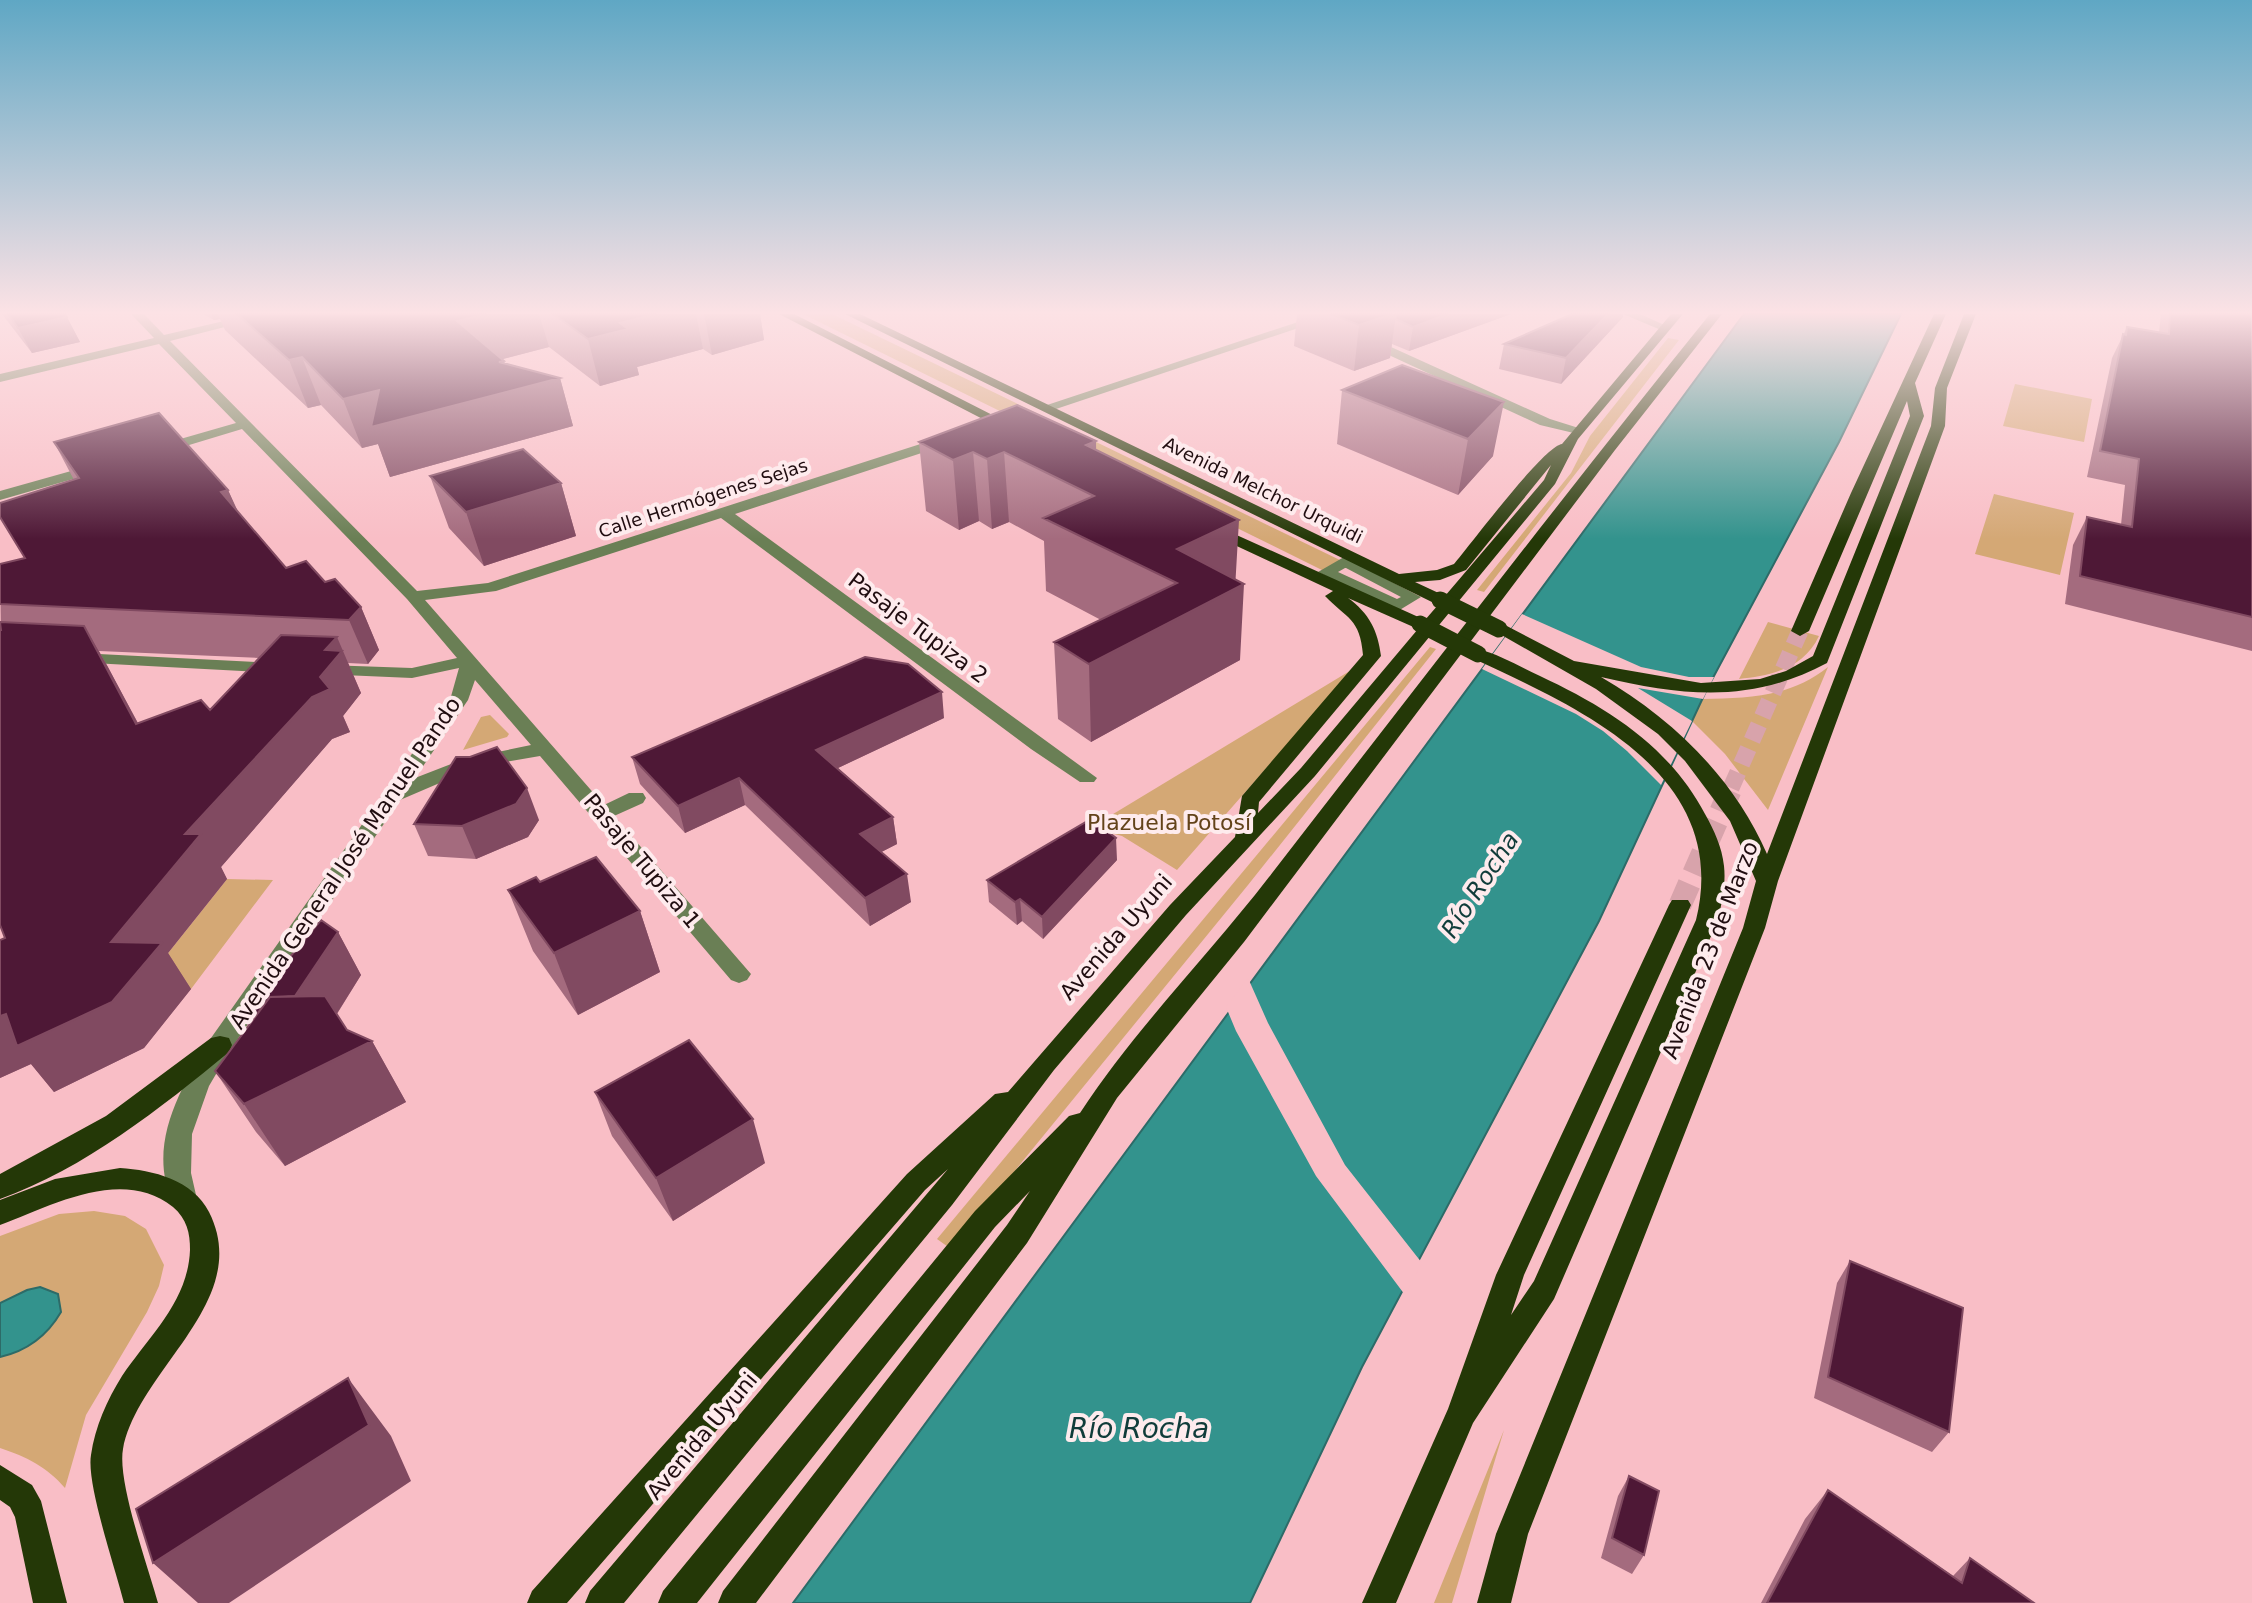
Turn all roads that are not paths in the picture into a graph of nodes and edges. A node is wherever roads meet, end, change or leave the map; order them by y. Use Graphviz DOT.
graph roads {
  1 [pos="211,389"];
  2 [pos="933,389"];
  3 [pos="1005,389"];
  4 [pos="1102,389"];
  5 [pos="1473,389"];
  6 [pos="1613,389"];
  7 [pos="1656,389"];
  8 [pos="1907,389"];
  9 [pos="1910,389"];
  10 [pos="1941,389"];
  11 [pos="1045,408"];
  12 [pos="1001,423"];
  13 [pos="246,424"];
  14 [pos="1575,434"];
  15 [pos="1030,438"];
  16 [pos="142,454"];
  17 [pos="114,463"];
  18 [pos="0,496"];
  19 [pos="723,512"];
  20 [pos="1208,527"];
  21 [pos="1290,568"];
  22 [pos="1399,579"];
  23 [pos="413,596"];
  24 [pos="1800,631"];
  25 [pos="63,657"];
  26 [pos="469,661"];
  27 [pos="929,666"];
  28 [pos="1576,666"];
  29 [pos="912,674"];
  30 [pos="546,749"];
  31 [pos="1675,757"];
  32 [pos="1087,778"];
  33 [pos="393,798"];
  34 [pos="636,798"];
  35 [pos="602,814"];
  36 [pos="1245,840"];
  37 [pos="1767,881"];
  38 [pos="1680,905"];
  39 [pos="739,974"];
  40 [pos="220,1045"];
  41 [pos="1045,1063"];
  42 [pos="1108,1091"];
  43 [pos="0,1187"];
  44 [pos="183,1195"];
  45 [pos="0,1213"];
  46 [pos="1462,1412"];
  47 [pos="0,1481"];
  48 [pos="50,1603"];
  49 [pos="141,1603"];
  50 [pos="544,1603"];
  51 [pos="602,1603"];
  52 [pos="675,1603"];
  53 [pos="735,1603"];
  54 [pos="1379,1603"];
  55 [pos="1494,1603"];
  1 -- 13 [label="street"];
  2 -- 12 [label="main road"];
  3 -- 11 [label="main road, Avenida Melchor Urquidi"];
  4 -- 11 [label="street"];
  5 -- 14 [label="street"];
  6 -- 14 [label="main road, Avenida Uyuni"];
  7 -- 42 [label="main road"];
  8 -- 24 [label="main road"];
  9 -- 28 [label="main road"];
  10 -- 37 [label="main road, Avenida 23 de Marzo"];
  11 -- 22 [label="main road, Avenida Melchor Urquidi"];
  12 -- 15 [label="main road"];
  12 -- 19 [label="street, Calle Hermógenes Sejas"];
  13 -- 16 [label="street"];
  13 -- 23 [label="street"];
  14 -- 22 [label="main road"];
  14 -- 36 [label="main road, Avenida Uyuni"];
  17 -- 18 [label="street"];
  19 -- 23 [label="street, Calle Hermógenes Sejas"];
  19 -- 27 [label="street, Pasaje Tupiza 2"];
  20 -- 21 [label="main road"];
  21 -- 31 [label="main road, bridge"];
  21 -- 36 [label="main road"];
  22 -- 28 [label="main road, Avenida Melchor Urquidi, bridge"];
  23 -- 26 [label="street"];
  25 -- 26 [label="street"];
  26 -- 30 [label="street, Pasaje Tupiza 1"];
  26 -- 33 [label="street, Avenida General José Manuel Pando"];
  27 -- 29 [label="street"];
  27 -- 32 [label="street, Pasaje Tupiza 2"];
  28 -- 31 [label="main road"];
  30 -- 33 [label="street"];
  30 -- 35 [label="street, Pasaje Tupiza 1"];
  31 -- 37 [label="main road"];
  31 -- 46 [label="main road"];
  33 -- 40 [label="street, Avenida General José Manuel Pando"];
  34 -- 35 [label="street"];
  35 -- 39 [label="street, Pasaje Tupiza 1"];
  36 -- 41 [label="main road, Avenida Uyuni"];
  37 -- 55 [label="main road, Avenida 23 de Marzo"];
  38 -- 46 [label="main road, Avenida 23 de Marzo"];
  40 -- 43 [label="main road"];
  40 -- 44 [label="street, Avenida General José Manuel Pando"];
  41 -- 50 [label="main road"];
  41 -- 51 [label="main road, Avenida Uyuni"];
  42 -- 52 [label="main road"];
  42 -- 53 [label="main road"];
  44 -- 45 [label="main road"];
  44 -- 49 [label="main road"];
  46 -- 54 [label="main road, Avenida 23 de Marzo"];
  47 -- 48 [label="main road"];
}
